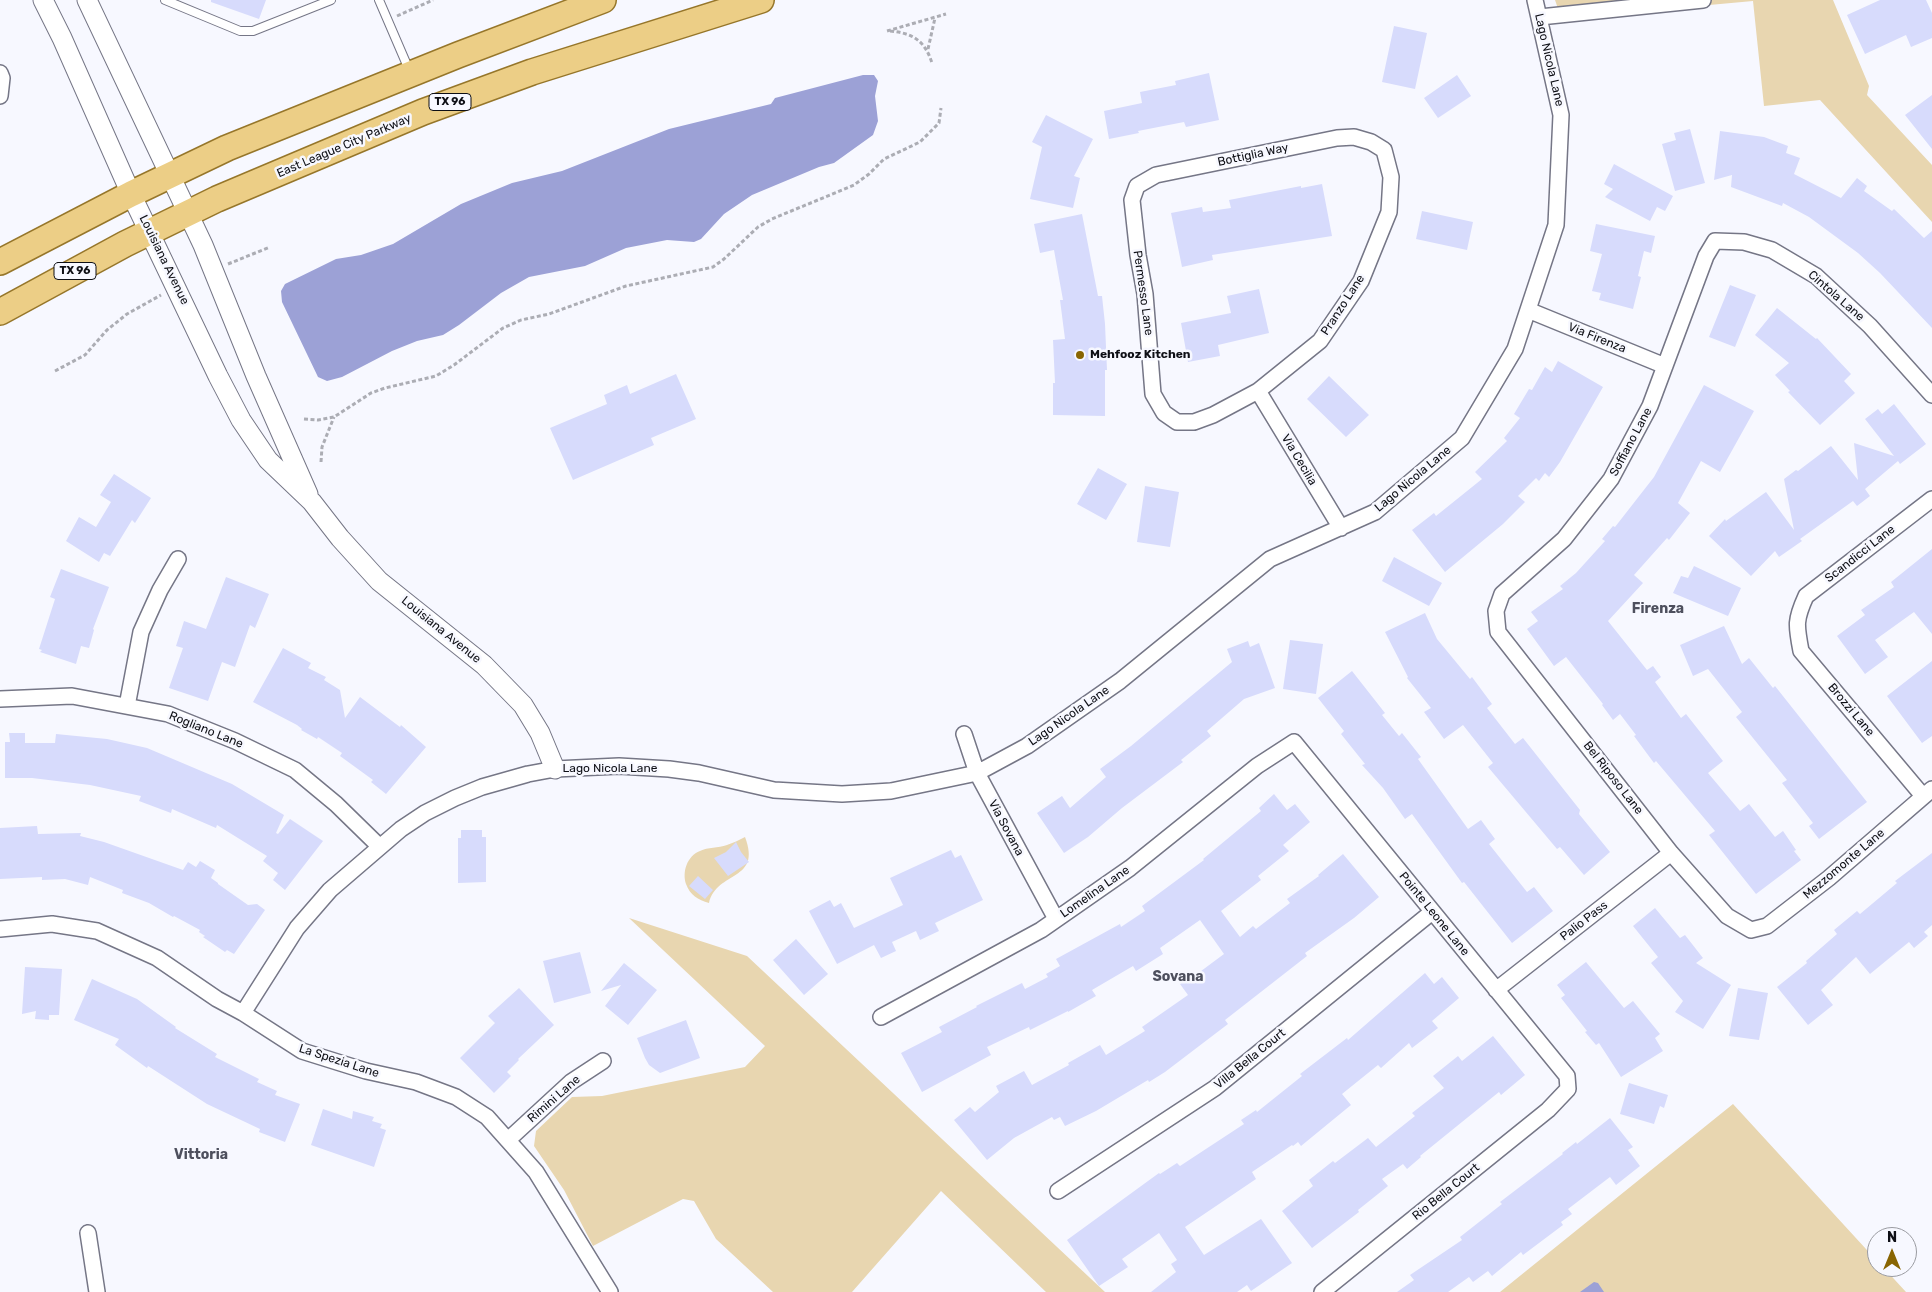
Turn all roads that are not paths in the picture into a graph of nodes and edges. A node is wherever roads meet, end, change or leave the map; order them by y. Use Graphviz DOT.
graph roads {
  1 [pos="44,0"];
  2 [pos="87,0"];
  3 [pos="165,0"];
  4 [pos="330,0"];
  5 [pos="379,0"];
  6 [pos="603,0"];
  7 [pos="761,0"];
  8 [pos="1535,0"];
  9 [pos="1703,0"];
  10 [pos="318,2"];
  11 [pos="1540,17"];
  12 [pos="0,73"];
  13 [pos="411,74"];
  14 [pos="0,96"];
  15 [pos="1384,150"];
  16 [pos="170,176"];
  17 [pos="132,194"];
  18 [pos="1132,200"];
  19 [pos="188,213"];
  20 [pos="150,232"];
  21 [pos="1715,241"];
  22 [pos="0,262"];
  23 [pos="1528,310"];
  24 [pos="0,312"];
  25 [pos="1666,366"];
  26 [pos="1258,391"];
  27 [pos="1932,395"];
  28 [pos="1164,413"];
  29 [pos="1932,499"];
  30 [pos="312,502"];
  31 [pos="1341,528"];
  32 [pos="178,559"];
  33 [pos="1496,611"];
  34 [pos="1797,617"];
  35 [pos="0,699"];
  36 [pos="127,706"];
  37 [pos="964,734"];
  38 [pos="1294,742"];
  39 [pos="555,769"];
  40 [pos="977,773"];
  41 [pos="1927,793"];
  42 [pos="379,846"];
  43 [pos="1671,853"];
  44 [pos="1432,912"];
  45 [pos="1056,919"];
  46 [pos="0,929"];
  47 [pos="1751,930"];
  48 [pos="1496,990"];
  49 [pos="243,1013"];
  50 [pos="881,1017"];
  51 [pos="602,1061"];
  52 [pos="1568,1089"];
  53 [pos="508,1140"];
  54 [pos="1058,1191"];
  55 [pos="88,1233"];
  56 [pos="96,1292"];
  57 [pos="610,1292"];
  58 [pos="1322,1292"];
  1 -- 17 [label="street, Louisiana Avenue"];
  2 -- 16 [label="street, Louisiana Avenue"];
  3 -- 10 [label="lane"];
  4 -- 10 [label="lane"];
  5 -- 13 [label="lane"];
  6 -- 13 [label="main road"];
  7 -- 19 [label="main road, East League City Parkway / TX 96"];
  8 -- 11 [label="street, Lago Nicola Lane"];
  9 -- 11 [label="street"];
  11 -- 23 [label="street, Lago Nicola Lane"];
  12 -- 14 [label="street"];
  13 -- 16 [label="main road"];
  15 -- 18 [label="street, Bottiglia Way"];
  15 -- 26 [label="street, Pranzo Lane"];
  16 -- 17 [label="main road"];
  16 -- 19 [label="street, Louisiana Avenue"];
  17 -- 20 [label="street, Louisiana Avenue"];
  17 -- 22 [label="main road"];
  18 -- 28 [label="street, Permesso Lane"];
  19 -- 20 [label="main road, East League City Parkway / TX 96"];
  19 -- 30 [label="street, Louisiana Avenue"];
  20 -- 24 [label="main road, East League City Parkway / TX 96"];
  20 -- 30 [label="street, Louisiana Avenue"];
  21 -- 25 [label="street, Soffiano Lane"];
  21 -- 27 [label="street, Cintola Lane"];
  23 -- 25 [label="street, Via Firenza"];
  23 -- 31 [label="street, Lago Nicola Lane"];
  25 -- 33 [label="street, Soffiano Lane"];
  26 -- 28 [label="street, Pranzo Lane"];
  26 -- 31 [label="street, Via Cecilia"];
  29 -- 34 [label="street, Scandicci Lane"];
  30 -- 39 [label="street, Louisiana Avenue"];
  31 -- 40 [label="street, Lago Nicola Lane"];
  32 -- 36 [label="street"];
  33 -- 43 [label="street, Bel Riposo Lane"];
  34 -- 41 [label="street, Brozzi Lane"];
  35 -- 36 [label="street, Rogliano Lane"];
  36 -- 42 [label="street, Rogliano Lane"];
  37 -- 40 [label="street, Via Sovana"];
  38 -- 44 [label="street, Pointe Leone Lane"];
  38 -- 45 [label="street, Lomelina Lane"];
  39 -- 40 [label="street, Lago Nicola Lane"];
  39 -- 42 [label="street, Lago Nicola Lane"];
  40 -- 45 [label="street, Via Sovana"];
  41 -- 47 [label="street, Mezzomonte Lane"];
  42 -- 49 [label="street, Lago Nicola Lane"];
  43 -- 47 [label="street, Bel Riposo Lane"];
  43 -- 48 [label="street, Palio Pass"];
  44 -- 48 [label="street, Pointe Leone Lane"];
  44 -- 54 [label="street, Villa Bella Court"];
  45 -- 50 [label="street, Lomelina Lane"];
  46 -- 49 [label="street, La Spezia Lane"];
  48 -- 52 [label="street, Pointe Leone Lane"];
  49 -- 53 [label="street, La Spezia Lane"];
  51 -- 53 [label="street, Rimini Lane"];
  52 -- 58 [label="street, Rio Bella Court"];
  53 -- 57 [label="street, La Spezia Lane"];
  55 -- 56 [label="street"];
}
